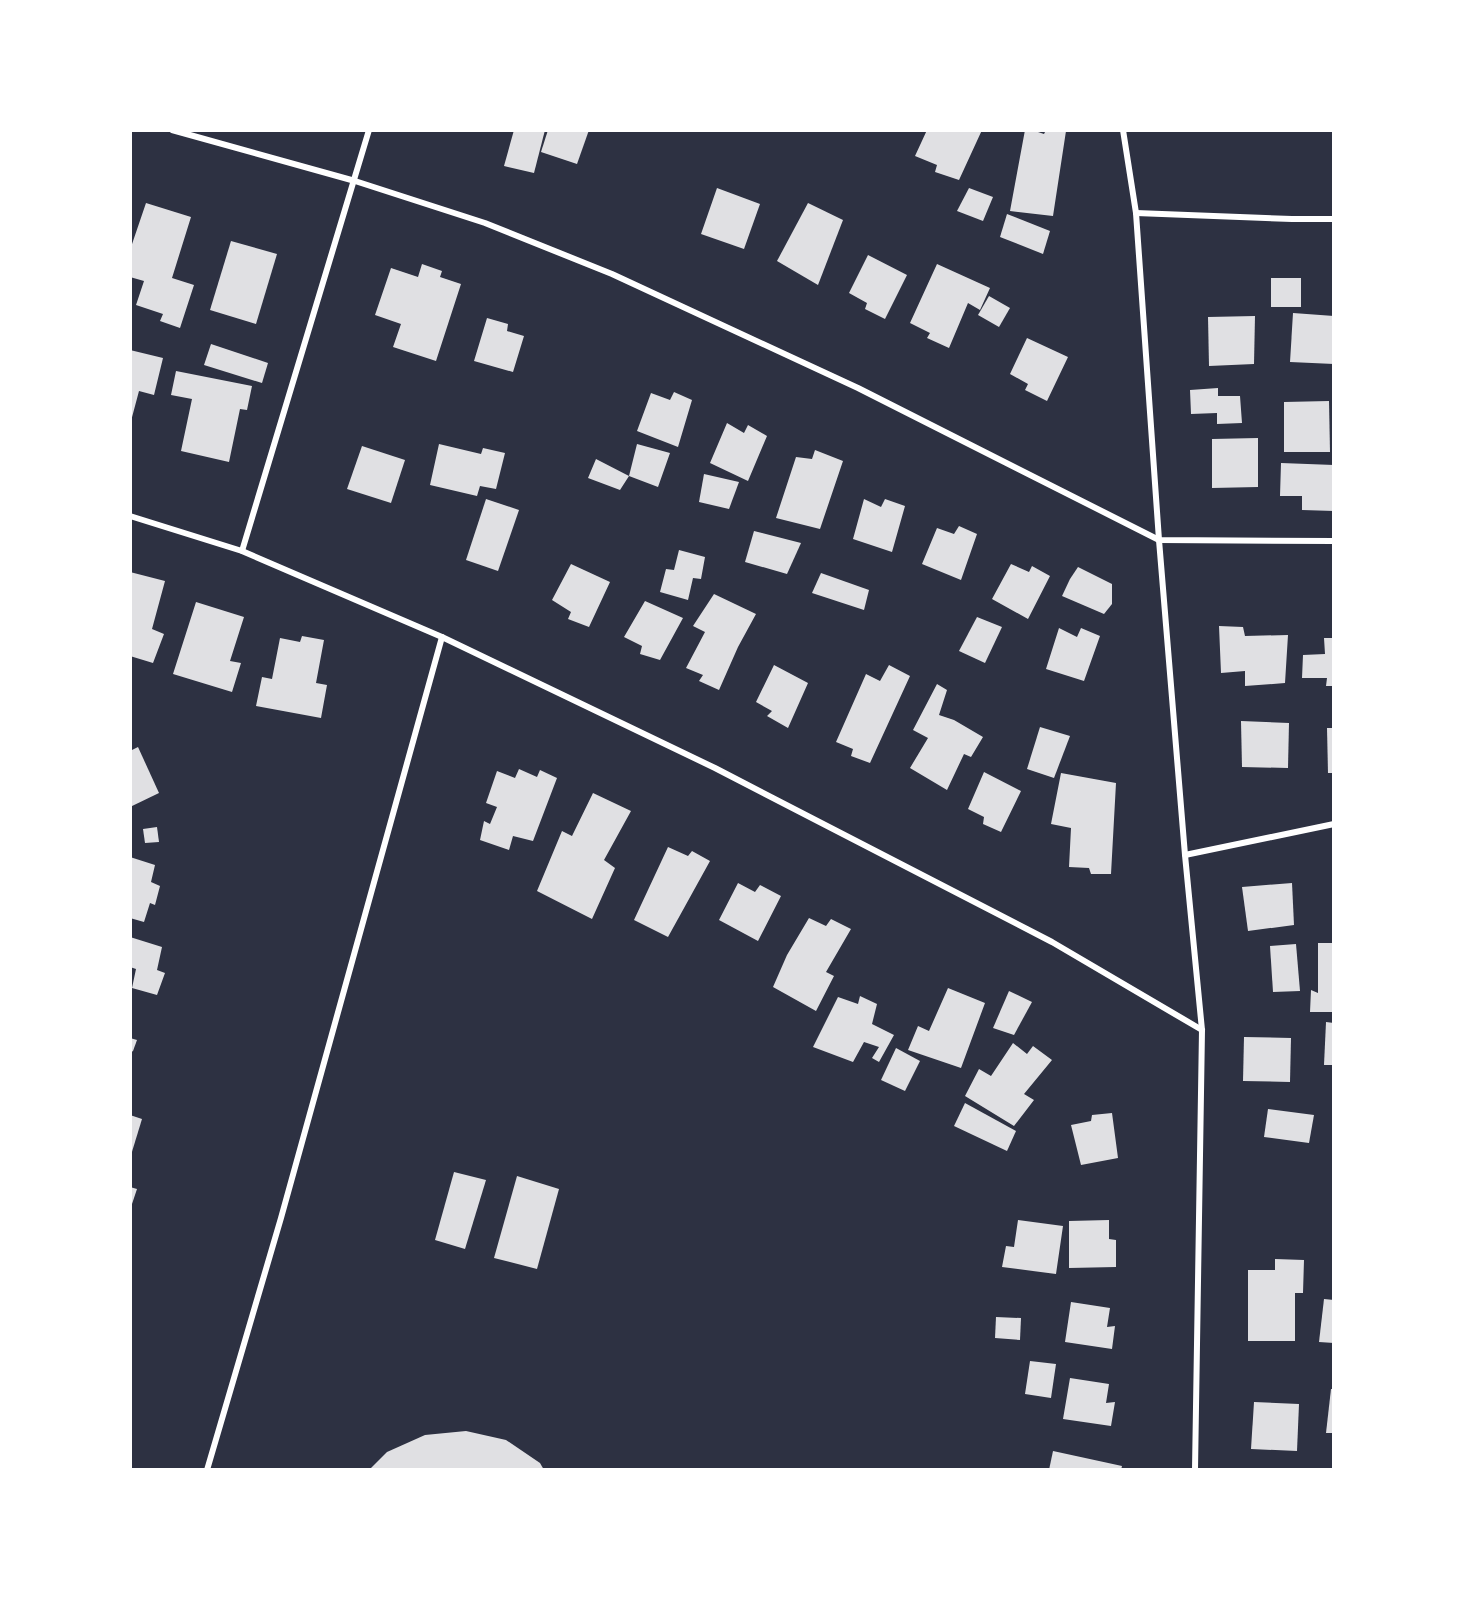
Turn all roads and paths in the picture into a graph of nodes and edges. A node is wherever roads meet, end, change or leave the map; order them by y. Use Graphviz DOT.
graph roads {
  1 [pos="172,130"];
  2 [pos="369,130"];
  3 [pos="1123,130"];
  4 [pos="355,181"];
  5 [pos="1136,213"];
  6 [pos="1334,219"];
  7 [pos="130,516"];
  8 [pos="1159,540"];
  9 [pos="1334,541"];
  10 [pos="243,551"];
  11 [pos="442,637"];
  12 [pos="1334,824"];
  13 [pos="1185,855"];
  14 [pos="1202,1030"];
  15 [pos="207,1470"];
  16 [pos="1195,1470"];
  1 -- 4 [label="street"];
  2 -- 4 [label="street"];
  3 -- 5 [label="street"];
  4 -- 8 [label="street"];
  4 -- 10 [label="street"];
  5 -- 6 [label="street"];
  5 -- 8 [label="street"];
  7 -- 10 [label="street"];
  8 -- 9 [label="street"];
  8 -- 13 [label="street"];
  10 -- 11 [label="street"];
  11 -- 14 [label="street"];
  11 -- 15 [label="street"];
  12 -- 13 [label="street"];
  13 -- 14 [label="street"];
  14 -- 16 [label="street"];
}
